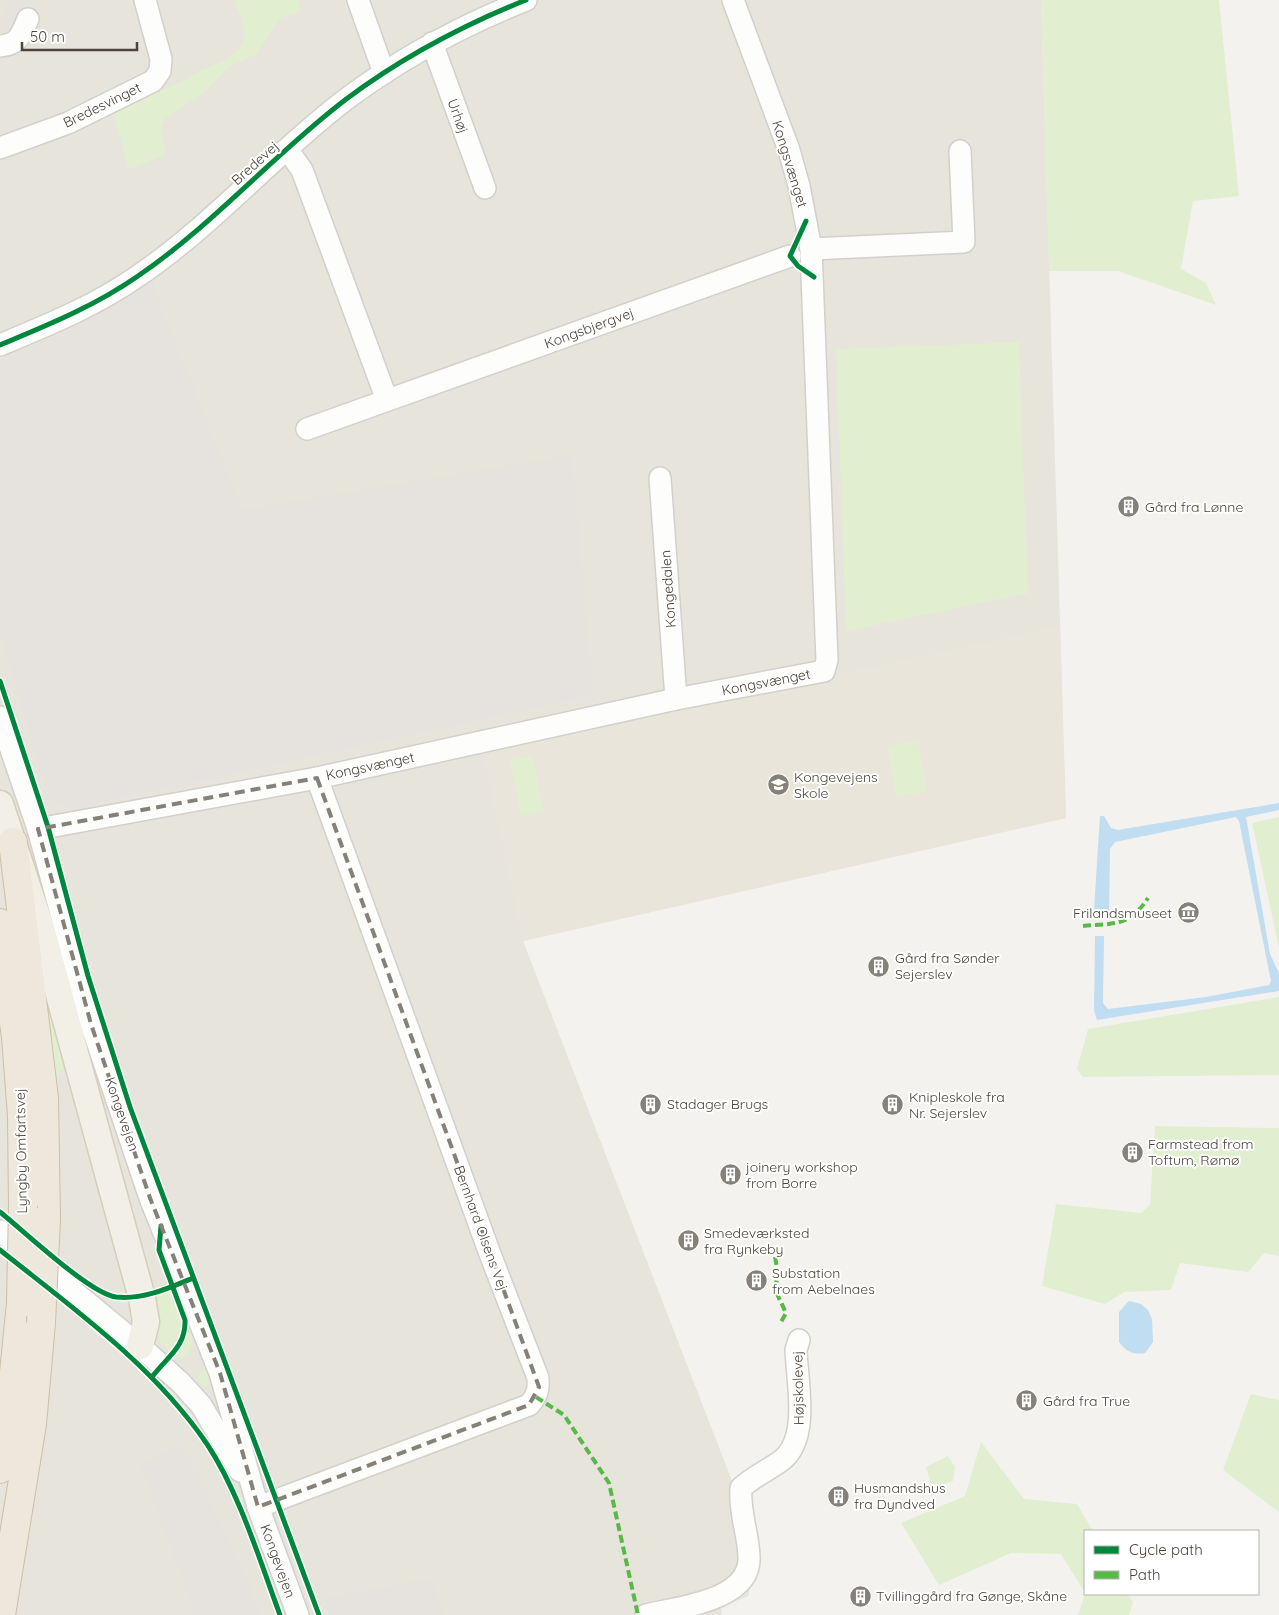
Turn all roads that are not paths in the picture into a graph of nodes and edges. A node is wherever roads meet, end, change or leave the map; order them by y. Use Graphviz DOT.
graph roads {
  1 [pos="145,0"];
  2 [pos="358,0"];
  3 [pos="526,0"];
  4 [pos="733,0"];
  5 [pos="28,19"];
  6 [pos="432,43"];
  7 [pos="0,46"];
  8 [pos="384,73"];
  9 [pos="0,148"];
  10 [pos="288,150"];
  11 [pos="960,151"];
  12 [pos="485,188"];
  13 [pos="811,249"];
  14 [pos="790,256"];
  15 [pos="0,345"];
  16 [pos="387,400"];
  17 [pos="308,429"];
  18 [pos="660,478"];
  19 [pos="676,699"];
  20 [pos="0,717"];
  21 [pos="317,778"];
  22 [pos="0,804"];
  23 [pos="38,829"];
  24 [pos="13,842"];
  25 [pos="0,923"];
  26 [pos="34,1213"];
  27 [pos="0,1231"];
  28 [pos="799,1340"];
  29 [pos="140,1346"];
  30 [pos="0,1469"];
  31 [pos="258,1507"];
  32 [pos="2,1615"];
  33 [pos="298,1615"];
  34 [pos="646,1615"];
  1 -- 9 [label="street, Bredesvinget"];
  2 -- 8 [label="street"];
  3 -- 6 [label="street, Bredevej"];
  4 -- 13 [label="street, Kongsvænget"];
  5 -- 7 [label="street"];
  6 -- 8 [label="street, Bredevej"];
  6 -- 12 [label="street, Urhøj"];
  8 -- 10 [label="street, Bredevej"];
  10 -- 15 [label="street, Bredevej"];
  10 -- 16 [label="street"];
  11 -- 13 [label="street"];
  13 -- 19 [label="street, Kongsvænget"];
  14 -- 16 [label="street, Kongsbjergvej"];
  16 -- 17 [label="street, Kongsbjergvej"];
  18 -- 19 [label="street, Kongedalen"];
  19 -- 21 [label="street, Kongsvænget"];
  20 -- 23 [label="street, Kongevejen"];
  21 -- 23 [label="street, Kongsvænget"];
  21 -- 31 [label="street, Bernhard Olsens Vej"];
  22 -- 24 [label="main road"];
  23 -- 31 [label="street, Kongevejen"];
  24 -- 26 [label="highway"];
  24 -- 29 [label="main road"];
  25 -- 26 [label="highway, Lyngby Omfartsvej"];
  26 -- 30 [label="highway, Lyngby Omfartsvej, bridge"];
  26 -- 32 [label="highway, bridge"];
  27 -- 29 [label="street, Kongevejen"];
  28 -- 34 [label="street, Højskolevej"];
  29 -- 31 [label="street, Kongevejen"];
  31 -- 33 [label="street, Kongevejen"];
}
